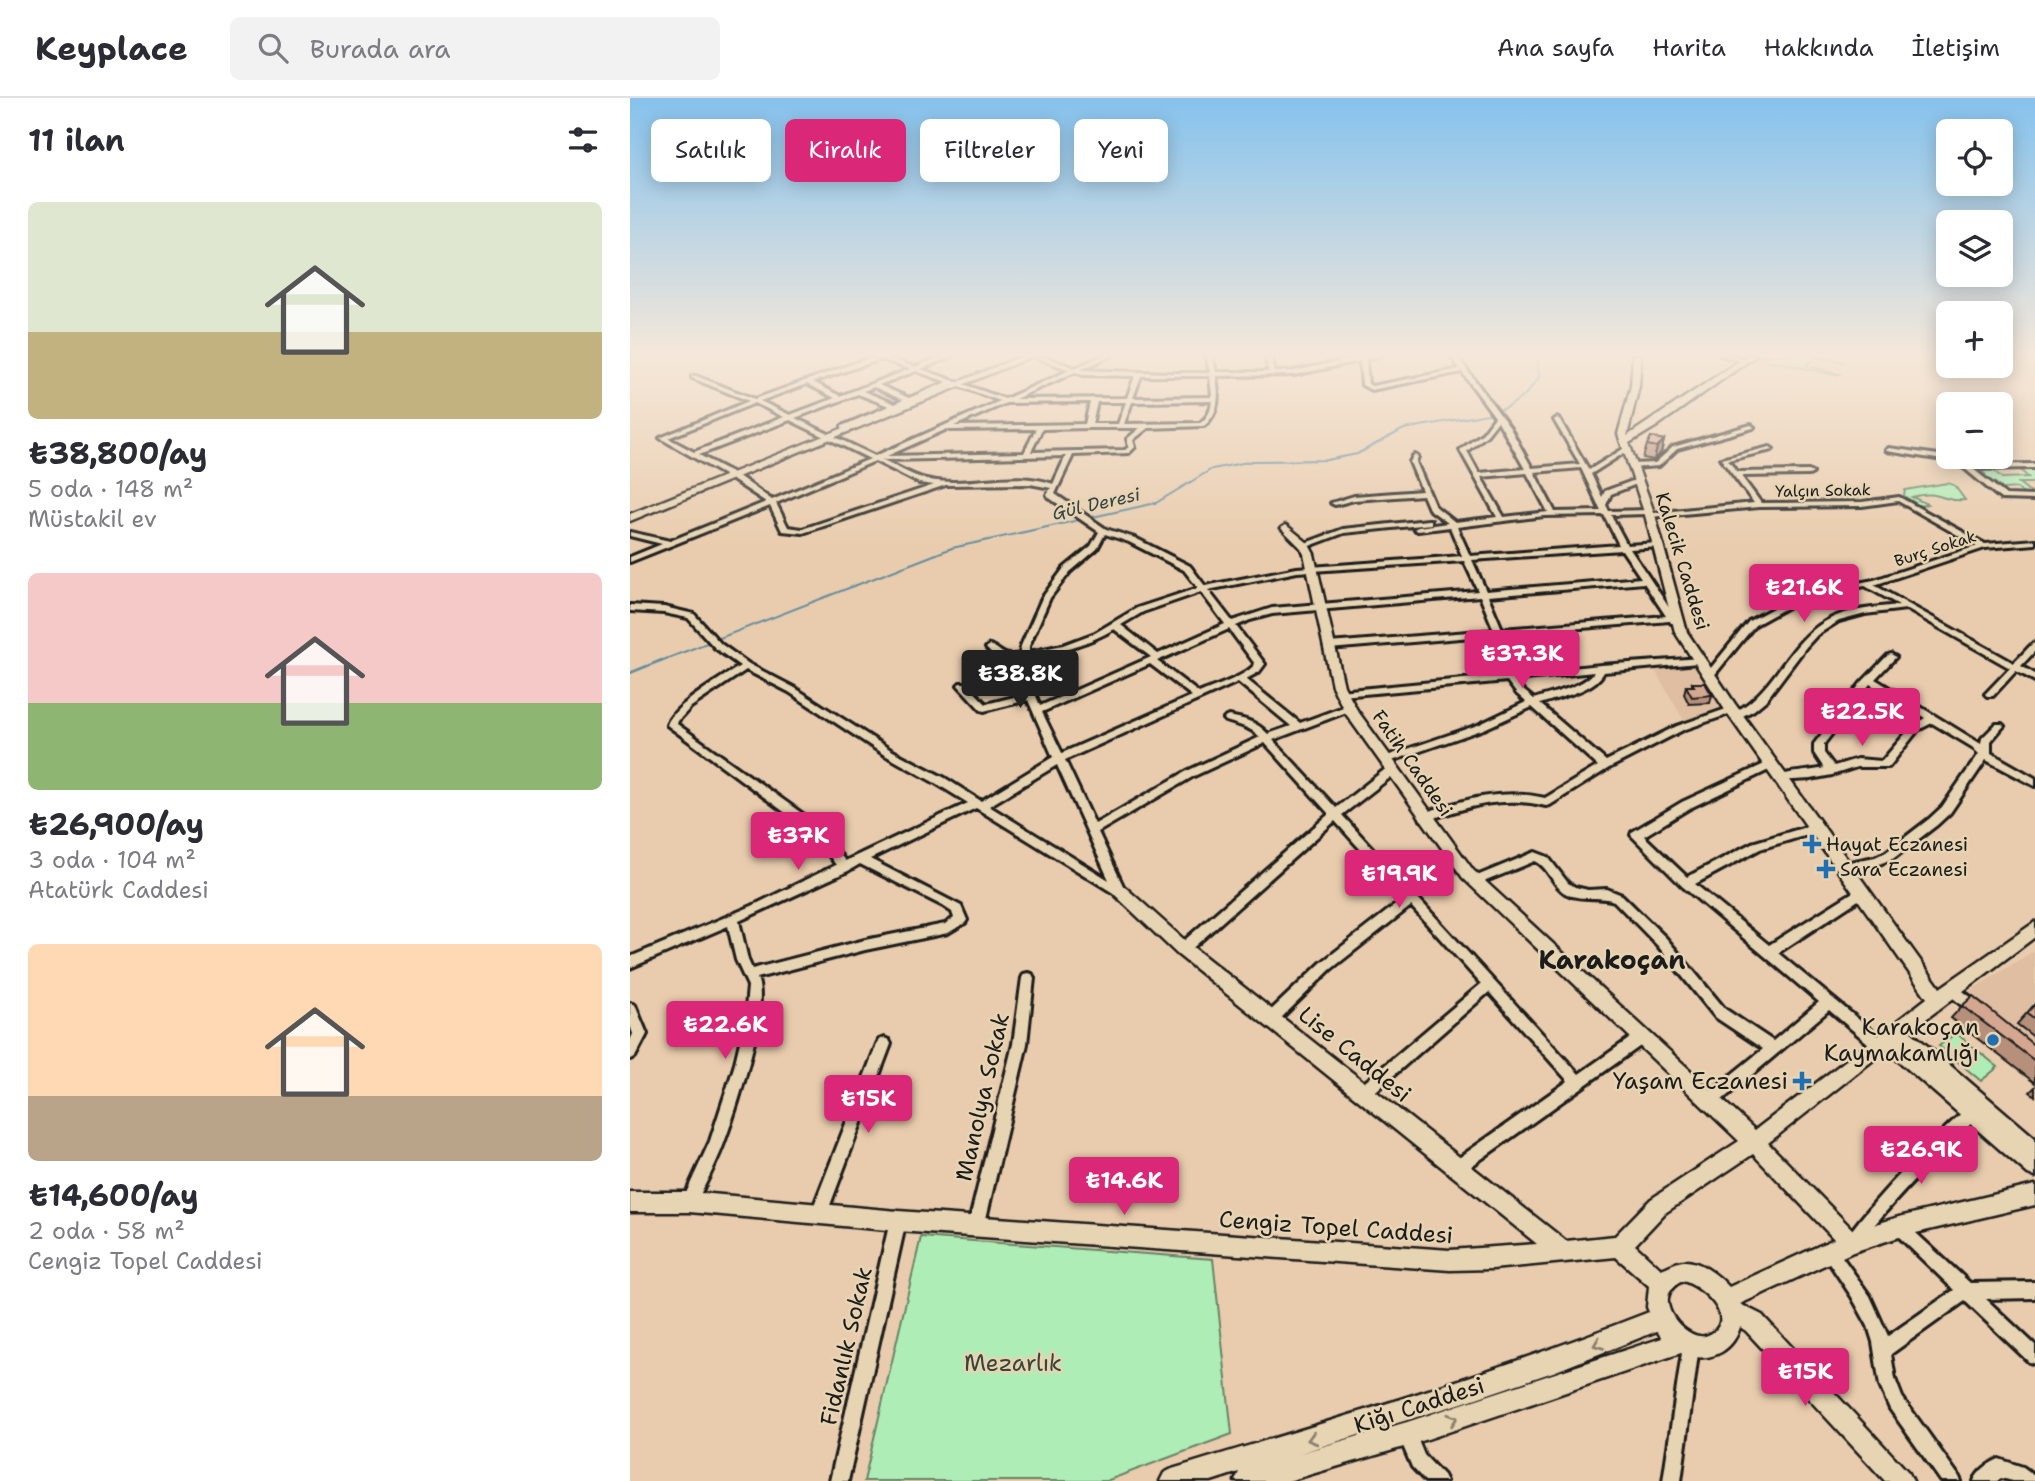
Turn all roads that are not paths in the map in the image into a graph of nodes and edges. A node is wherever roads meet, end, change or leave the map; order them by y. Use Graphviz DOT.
graph roads {
  1 [pos="701,420"];
  2 [pos="708,420"];
  3 [pos="786,420"];
  4 [pos="793,420"];
  5 [pos="860,420"];
  6 [pos="871,420"];
  7 [pos="963,420"];
  8 [pos="995,420"];
  9 [pos="1090,420"];
  10 [pos="1123,420"];
  11 [pos="1209,420"];
  12 [pos="1496,420"];
  13 [pos="1501,420"];
  14 [pos="1557,420"];
  15 [pos="1625,420"];
  16 [pos="1662,420"];
  17 [pos="704,421"];
  18 [pos="844,426"];
  19 [pos="1088,427"];
  20 [pos="1120,427"];
  21 [pos="1145,427"];
  22 [pos="1751,427"];
  23 [pos="944,428"];
  24 [pos="991,428"];
  25 [pos="1040,428"];
  26 [pos="832,437"];
  27 [pos="1624,446"];
  28 [pos="1770,450"];
  29 [pos="1889,450"];
  30 [pos="1027,453"];
  31 [pos="1071,453"];
  32 [pos="693,455"];
  33 [pos="1415,457"];
  34 [pos="1936,457"];
  35 [pos="875,459"];
  36 [pos="1632,466"];
  37 [pos="2013,466"];
  38 [pos="2035,466"];
  39 [pos="1969,469"];
  40 [pos="1530,470"];
  41 [pos="1585,470"];
  42 [pos="1809,473"];
  43 [pos="1734,474"];
  44 [pos="1476,475"];
  45 [pos="734,477"];
  46 [pos="1638,482"];
  47 [pos="943,484"];
  48 [pos="1055,487"];
  49 [pos="1427,493"];
  50 [pos="2035,498"];
  51 [pos="772,503"];
  52 [pos="1335,503"];
  53 [pos="1759,505"];
  54 [pos="1603,508"];
  55 [pos="1650,513"];
  56 [pos="1553,514"];
  57 [pos="630,518"];
  58 [pos="1501,518"];
  59 [pos="1450,522"];
  60 [pos="1101,528"];
  61 [pos="1286,528"];
  62 [pos="1418,529"];
  63 [pos="630,534"];
  64 [pos="2035,542"];
  65 [pos="672,544"];
  66 [pos="1304,545"];
  67 [pos="1659,545"];
  68 [pos="1984,546"];
  69 [pos="1624,547"];
  70 [pos="1467,556"];
  71 [pos="630,560"];
  72 [pos="1312,568"];
  73 [pos="1646,580"];
  74 [pos="1867,584"];
  75 [pos="1203,589"];
  76 [pos="1483,593"];
  77 [pos="1320,606"];
  78 [pos="1906,607"];
  79 [pos="630,608"];
  80 [pos="1672,618"];
  81 [pos="1115,625"];
  82 [pos="1230,625"];
  83 [pos="1500,632"];
  84 [pos="1681,632"];
  85 [pos="1329,646"];
  86 [pos="2035,646"];
  87 [pos="990,648"];
  88 [pos="1023,657"];
  89 [pos="1891,657"];
  90 [pos="1153,659"];
  91 [pos="1699,660"];
  92 [pos="747,666"];
  93 [pos="2014,667"];
  94 [pos="1601,668"];
  95 [pos="1514,676"];
  96 [pos="1709,676"];
  97 [pos="1240,678"];
  98 [pos="2035,678"];
  99 [pos="1869,679"];
  100 [pos="963,685"];
  101 [pos="1990,694"];
  102 [pos="1031,696"];
  103 [pos="1199,697"];
  104 [pos="1346,700"];
  105 [pos="1533,703"];
  106 [pos="1037,711"];
  107 [pos="1734,713"];
  108 [pos="1933,718"];
  109 [pos="1229,719"];
  110 [pos="1999,726"];
  111 [pos="1299,727"];
  112 [pos="1267,739"];
  113 [pos="1986,752"];
  114 [pos="1058,759"];
  115 [pos="1389,765"];
  116 [pos="1771,765"];
  117 [pos="1605,766"];
  118 [pos="1832,771"];
  119 [pos="1780,778"];
  120 [pos="2035,782"];
  121 [pos="978,805"];
  122 [pos="1335,815"];
  123 [pos="1425,817"];
  124 [pos="1816,828"];
  125 [pos="1091,831"];
  126 [pos="862,860"];
  127 [pos="1844,867"];
  128 [pos="844,868"];
  129 [pos="1476,881"];
  130 [pos="1686,883"];
  131 [pos="1121,892"];
  132 [pos="1862,892"];
  133 [pos="1411,899"];
  134 [pos="733,920"];
  135 [pos="2035,928"];
  136 [pos="1183,948"];
  137 [pos="1769,952"];
  138 [pos="630,963"];
  139 [pos="750,975"];
  140 [pos="1028,978"];
  141 [pos="1488,985"];
  142 [pos="1944,994"];
  143 [pos="1829,1002"];
  144 [pos="630,1009"];
  145 [pos="1982,1015"];
  146 [pos="1272,1018"];
  147 [pos="1641,1038"];
  148 [pos="1889,1039"];
  149 [pos="884,1044"];
  150 [pos="1773,1048"];
  151 [pos="630,1053"];
  152 [pos="1577,1082"];
  153 [pos="1364,1092"];
  154 [pos="1710,1101"];
  155 [pos="1972,1113"];
  156 [pos="1754,1142"];
  157 [pos="2035,1150"];
  158 [pos="1458,1167"];
  159 [pos="2035,1167"];
  160 [pos="2035,1195"];
  161 [pos="630,1202"];
  162 [pos="689,1202"];
  163 [pos="819,1213"];
  164 [pos="898,1221"];
  165 [pos="976,1227"];
  166 [pos="1899,1227"];
  167 [pos="1851,1242"];
  168 [pos="1620,1246"];
  169 [pos="1563,1252"];
  170 [pos="1830,1252"];
  171 [pos="1661,1283"];
  172 [pos="2035,1290"];
  173 [pos="1966,1291"];
  174 [pos="1727,1305"];
  175 [pos="1661,1318"];
  176 [pos="1687,1344"];
  177 [pos="1882,1350"];
  178 [pos="2035,1356"];
  179 [pos="1407,1434"];
  180 [pos="839,1481"];
  181 [pos="1172,1481"];
  182 [pos="1247,1481"];
  183 [pos="1437,1481"];
  184 [pos="1672,1481"];
  185 [pos="1900,1481"];
  186 [pos="1952,1481"];
  187 [pos="1983,1481"];
  188 [pos="2028,1481"];
  1 -- 17 [label="street"];
  2 -- 17 [label="street"];
  3 -- 32 [label="street"];
  4 -- 26 [label="street"];
  5 -- 18 [label="street"];
  6 -- 26 [label="street"];
  7 -- 23 [label="street"];
  8 -- 24 [label="street"];
  9 -- 19 [label="street"];
  10 -- 20 [label="street"];
  11 -- 21 [label="street"];
  12 -- 44 [label="street"];
  13 -- 40 [label="street"];
  14 -- 41 [label="street"];
  15 -- 27 [label="street"];
  16 -- 27 [label="street"];
  17 -- 32 [label="street"];
  19 -- 20 [label="street"];
  19 -- 25 [label="street"];
  20 -- 21 [label="street"];
  21 -- 31 [label="street"];
  22 -- 36 [label="street"];
  23 -- 24 [label="street"];
  23 -- 35 [label="street"];
  24 -- 25 [label="street"];
  25 -- 30 [label="street"];
  26 -- 35 [label="street"];
  26 -- 45 [label="street"];
  27 -- 36 [label="street, Kalecik Caddesi"];
  27 -- 41 [label="street"];
  28 -- 43 [label="street"];
  29 -- 34 [label="street"];
  30 -- 31 [label="street"];
  30 -- 35 [label="street"];
  31 -- 48 [label="street"];
  32 -- 45 [label="street"];
  33 -- 49 [label="street"];
  35 -- 47 [label="street"];
  35 -- 51 [label="street"];
  36 -- 46 [label="street, Kalecik Caddesi"];
  37 -- 38 [label="street"];
  39 -- 50 [label="street"];
  40 -- 41 [label="street"];
  40 -- 44 [label="street"];
  40 -- 56 [label="street"];
  41 -- 54 [label="street"];
  42 -- 43 [label="street"];
  43 -- 53 [label="street"];
  44 -- 58 [label="street"];
  45 -- 51 [label="street"];
  45 -- 57 [label="street"];
  46 -- 54 [label="street"];
  46 -- 55 [label="street, Kalecik Caddesi"];
  47 -- 48 [label="street"];
  47 -- 51 [label="street"];
  48 -- 60 [label="street"];
  49 -- 52 [label="street"];
  49 -- 59 [label="street"];
  51 -- 65 [label="street"];
  53 -- 55 [label="street, Yalçın Sokak"];
  53 -- 68 [label="street, Yalçın Sokak"];
  54 -- 55 [label="street, Yalçın Sokak"];
  54 -- 56 [label="street, Yalçın Sokak"];
  54 -- 69 [label="street"];
  55 -- 67 [label="street, Kalecik Caddesi"];
  56 -- 58 [label="street, Yalçın Sokak"];
  58 -- 59 [label="street, Yalçın Sokak"];
  59 -- 62 [label="street"];
  59 -- 66 [label="street"];
  59 -- 70 [label="street"];
  60 -- 75 [label="street"];
  60 -- 88 [label="street"];
  61 -- 66 [label="street, Fatih Caddesi"];
  63 -- 65 [label="street"];
  64 -- 68 [label="street, Burç Sokak"];
  65 -- 71 [label="street"];
  66 -- 72 [label="street, Fatih Caddesi"];
  67 -- 69 [label="street"];
  67 -- 84 [label="street, Kalecik Caddesi"];
  68 -- 74 [label="street, Burç Sokak"];
  69 -- 70 [label="street"];
  69 -- 73 [label="street"];
  70 -- 72 [label="street"];
  70 -- 76 [label="street"];
  72 -- 75 [label="street"];
  72 -- 77 [label="street, Fatih Caddesi"];
  73 -- 76 [label="street"];
  73 -- 80 [label="street"];
  74 -- 78 [label="street"];
  74 -- 96 [label="street, Burç Sokak"];
  75 -- 81 [label="street"];
  75 -- 82 [label="street"];
  76 -- 77 [label="street"];
  76 -- 83 [label="street"];
  77 -- 82 [label="street"];
  77 -- 85 [label="street, Fatih Caddesi"];
  78 -- 93 [label="street"];
  78 -- 107 [label="street"];
  79 -- 92 [label="street"];
  80 -- 83 [label="street"];
  80 -- 84 [label="street"];
  81 -- 88 [label="street"];
  81 -- 90 [label="street"];
  82 -- 90 [label="street"];
  82 -- 97 [label="street"];
  83 -- 85 [label="street"];
  83 -- 95 [label="street"];
  84 -- 91 [label="street, Kalecik Caddesi"];
  85 -- 104 [label="street, Fatih Caddesi"];
  86 -- 93 [label="street"];
  87 -- 88 [label="street"];
  88 -- 102 [label="street"];
  89 -- 99 [label="street"];
  90 -- 103 [label="street"];
  90 -- 106 [label="street"];
  91 -- 94 [label="street"];
  91 -- 96 [label="street, Kalecik Caddesi"];
  92 -- 121 [label="street"];
  92 -- 128 [label="street"];
  93 -- 98 [label="street"];
  93 -- 101 [label="street"];
  94 -- 95 [label="street"];
  94 -- 105 [label="street"];
  95 -- 104 [label="street"];
  95 -- 105 [label="street"];
  96 -- 107 [label="street, Kalecik Caddesi"];
  97 -- 103 [label="street"];
  97 -- 111 [label="street"];
  99 -- 108 [label="street"];
  99 -- 118 [label="street"];
  100 -- 102 [label="street"];
  102 -- 106 [label="street"];
  103 -- 114 [label="street"];
  104 -- 111 [label="street"];
  104 -- 115 [label="street, Fatih Caddesi"];
  105 -- 115 [label="street"];
  105 -- 117 [label="street"];
  106 -- 114 [label="street"];
  107 -- 116 [label="street, Kalecik Caddesi"];
  107 -- 117 [label="street"];
  108 -- 113 [label="street"];
  108 -- 118 [label="street"];
  109 -- 112 [label="street"];
  110 -- 113 [label="street"];
  111 -- 112 [label="street"];
  112 -- 122 [label="street"];
  112 -- 125 [label="street"];
  113 -- 120 [label="street"];
  113 -- 127 [label="street"];
  114 -- 121 [label="street"];
  114 -- 125 [label="street"];
  115 -- 122 [label="street"];
  115 -- 123 [label="street, Fatih Caddesi"];
  116 -- 119 [label="street, Kalecik Caddesi"];
  116 -- 130 [label="street"];
  117 -- 123 [label="street"];
  118 -- 119 [label="street"];
  119 -- 124 [label="street, Kalecik Caddesi"];
  121 -- 126 [label="street"];
  121 -- 131 [label="street"];
  122 -- 133 [label="street"];
  122 -- 136 [label="street"];
  123 -- 129 [label="street, Fatih Caddesi"];
  124 -- 127 [label="street, Kalecik Caddesi"];
  124 -- 130 [label="street"];
  125 -- 131 [label="street"];
  126 -- 128 [label="street"];
  126 -- 139 [label="street"];
  127 -- 132 [label="street, Kalecik Caddesi"];
  128 -- 134 [label="street"];
  129 -- 147 [label="street, Fatih Caddesi"];
  129 -- 150 [label="street"];
  130 -- 137 [label="street"];
  131 -- 136 [label="street, Lise Caddesi"];
  132 -- 137 [label="street"];
  132 -- 142 [label="street, Kalecik Caddesi"];
  133 -- 141 [label="street"];
  133 -- 146 [label="street"];
  134 -- 138 [label="street"];
  134 -- 139 [label="street"];
  135 -- 142 [label="street"];
  136 -- 146 [label="street, Lise Caddesi"];
  137 -- 143 [label="street"];
  139 -- 162 [label="street"];
  140 -- 165 [label="street, Manolya Sokak"];
  141 -- 152 [label="street"];
  141 -- 153 [label="street"];
  142 -- 145 [label="street"];
  142 -- 148 [label="street"];
  143 -- 148 [label="street"];
  143 -- 150 [label="street"];
  144 -- 151 [label="street"];
  146 -- 153 [label="street, Lise Caddesi"];
  147 -- 152 [label="street"];
  147 -- 154 [label="street, Fatih Caddesi"];
  148 -- 155 [label="street"];
  148 -- 156 [label="street"];
  148 -- 157 [label="street"];
  149 -- 163 [label="street"];
  150 -- 154 [label="street"];
  152 -- 158 [label="street"];
  153 -- 158 [label="street, Lise Caddesi"];
  154 -- 156 [label="street, Fatih Caddesi"];
  155 -- 159 [label="street"];
  155 -- 167 [label="street"];
  156 -- 167 [label="street, Fatih Caddesi"];
  156 -- 168 [label="street"];
  158 -- 169 [label="street, Lise Caddesi"];
  160 -- 166 [label="street"];
  161 -- 162 [label="street, Cengiz Topel Caddesi"];
  162 -- 163 [label="street, Cengiz Topel Caddesi"];
  163 -- 164 [label="street, Cengiz Topel Caddesi"];
  164 -- 165 [label="street, Cengiz Topel Caddesi"];
  164 -- 180 [label="street, Fidanlık Sokak"];
  165 -- 169 [label="street, Cengiz Topel Caddesi"];
  166 -- 167 [label="street"];
  166 -- 173 [label="street"];
  167 -- 170 [label="street"];
  168 -- 169 [label="street, Cengiz Topel Caddesi"];
  168 -- 171 [label="street"];
  170 -- 174 [label="street"];
  170 -- 177 [label="street"];
  171 -- 174 [label="street"];
  171 -- 175 [label="street"];
  172 -- 173 [label="street"];
  173 -- 177 [label="street"];
  173 -- 178 [label="street"];
  174 -- 176 [label="street"];
  174 -- 185 [label="street"];
  175 -- 176 [label="street"];
  175 -- 181 [label="street, Kiğı Caddesi, one-way"];
  179 -- 176 [label="street, one-way"];
  176 -- 184 [label="street"];
  177 -- 186 [label="street"];
  179 -- 182 [label="street"];
  179 -- 183 [label="street"];
  187 -- 188 [label="street"];
}
